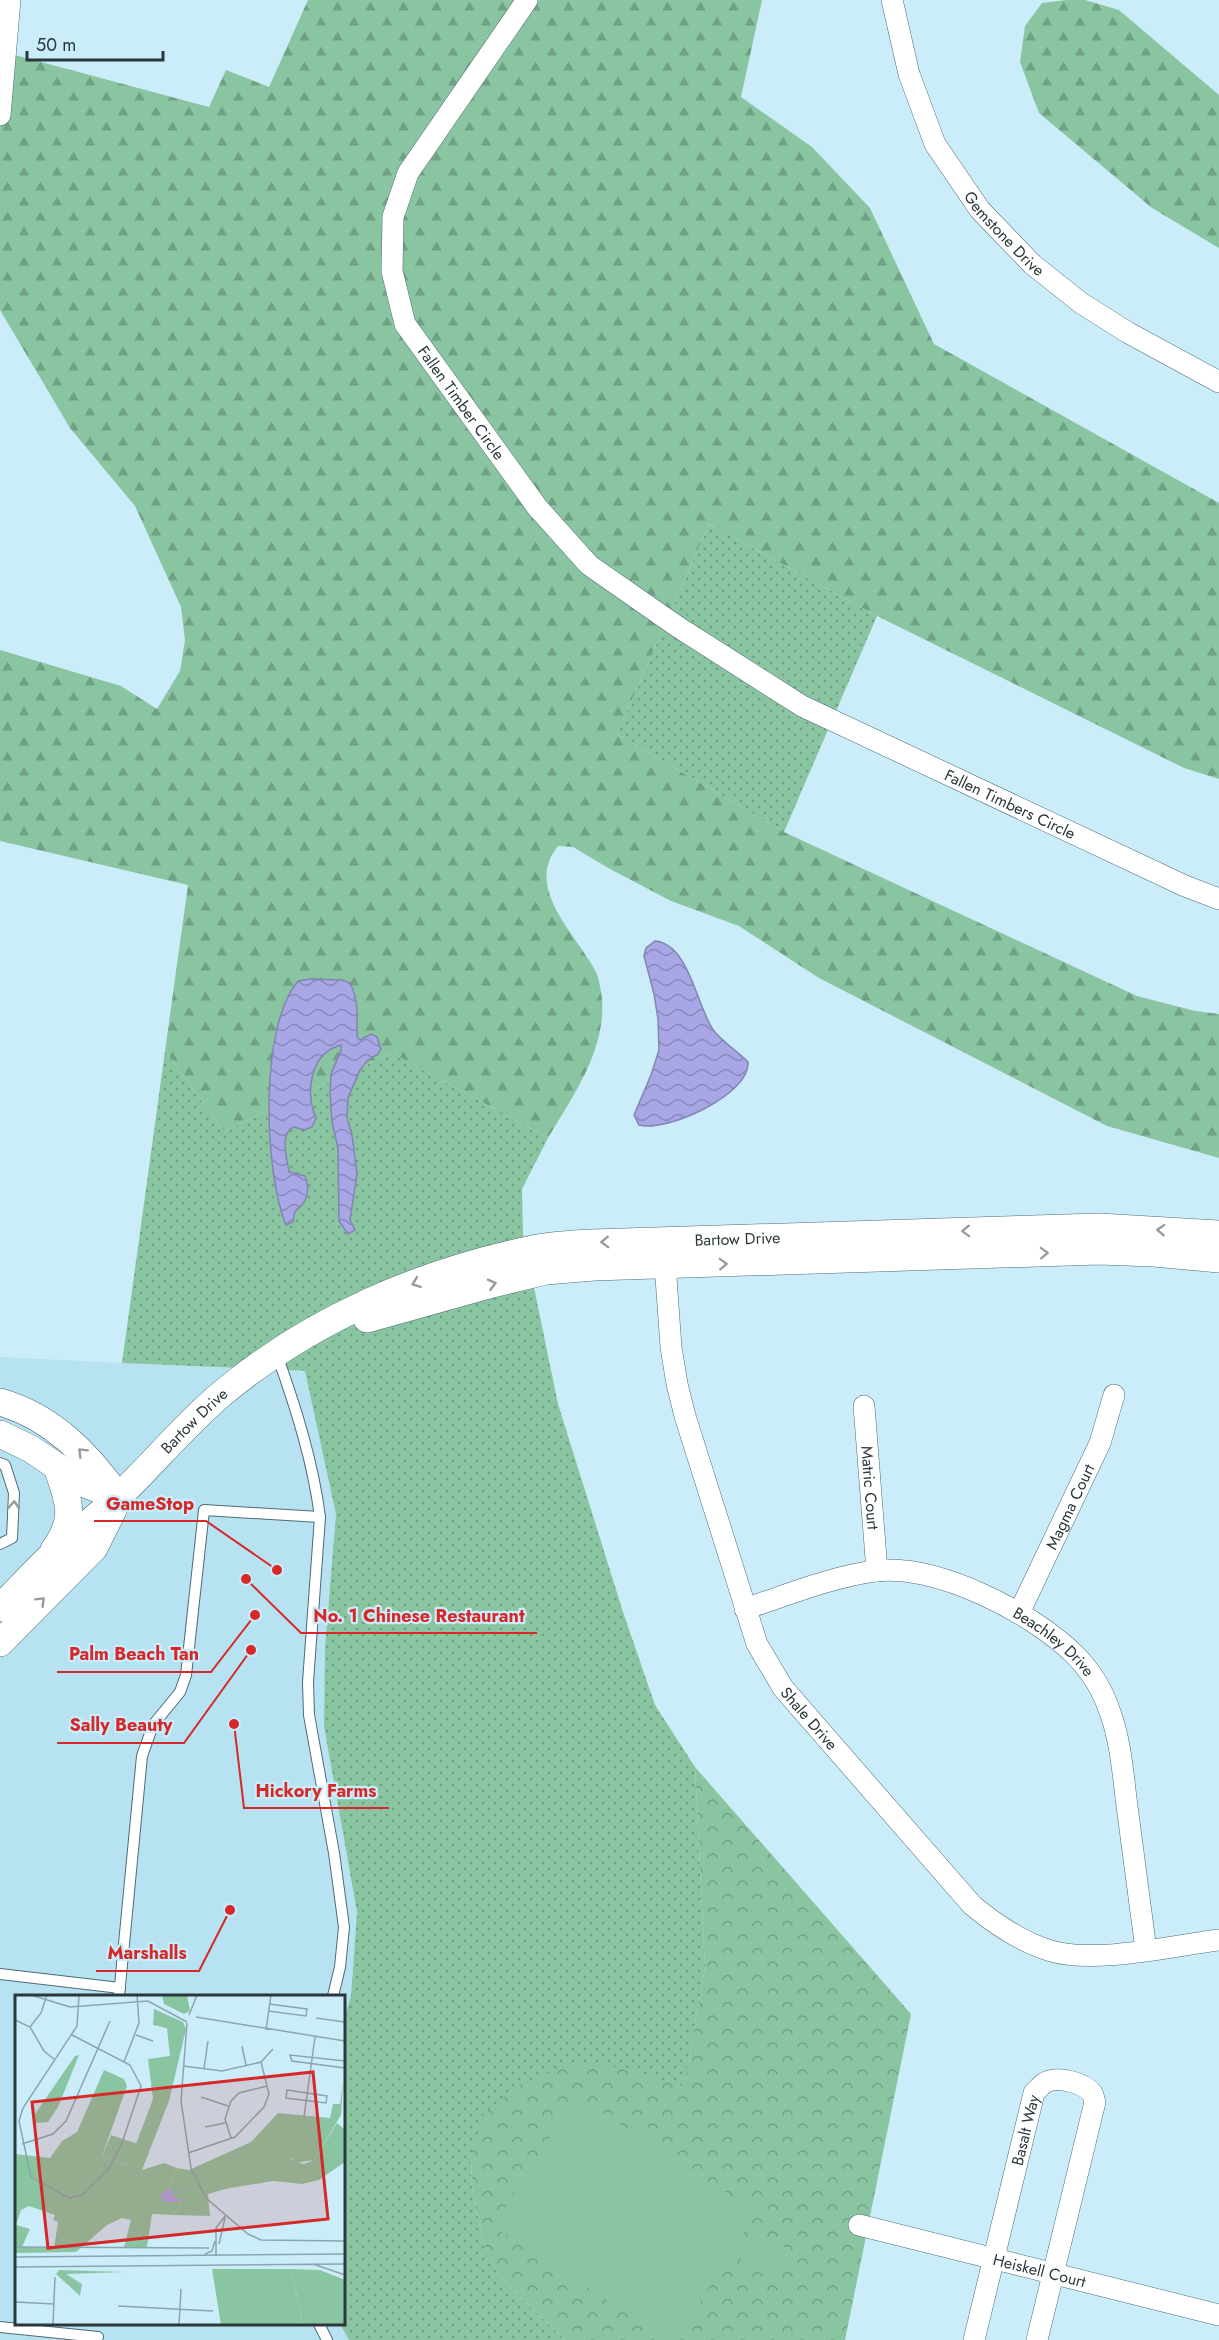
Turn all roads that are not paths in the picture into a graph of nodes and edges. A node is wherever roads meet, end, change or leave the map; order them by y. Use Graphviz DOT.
graph roads {
  1 [pos="10,0"];
  2 [pos="527,0"];
  3 [pos="892,0"];
  4 [pos="0,115"];
  5 [pos="1219,382"];
  6 [pos="802,706"];
  7 [pos="1219,899"];
  8 [pos="1219,1234"];
  9 [pos="664,1253"];
  10 [pos="1219,1259"];
  11 [pos="276,1352"];
  12 [pos="1114,1395"];
  13 [pos="0,1402"];
  14 [pos="864,1406"];
  15 [pos="0,1434"];
  16 [pos="0,1463"];
  17 [pos="57,1467"];
  18 [pos="118,1497"];
  19 [pos="320,1517"];
  20 [pos="0,1544"];
  21 [pos="50,1557"];
  22 [pos="877,1571"];
  23 [pos="0,1608"];
  24 [pos="745,1609"];
  25 [pos="1019,1614"];
  26 [pos="0,1643"];
  27 [pos="1219,1940"];
  28 [pos="1146,1950"];
  29 [pos="0,1974"];
  30 [pos="120,1992"];
  31 [pos="333,1995"];
  32 [pos="859,2225"];
  33 [pos="992,2259"];
  34 [pos="1054,2274"];
  35 [pos="1219,2315"];
  36 [pos="319,2325"];
  37 [pos="0,2327"];
  38 [pos="99,2338"];
  39 [pos="327,2340"];
  40 [pos="974,2340"];
  41 [pos="1037,2340"];
  1 -- 4 [label="street"];
  2 -- 6 [label="street, Fallen Timber Circle"];
  3 -- 5 [label="street, Gemstone Drive"];
  6 -- 7 [label="street, Fallen Timbers Circle"];
  8 -- 9 [label="street, Bartow Drive, one-way"];
  9 -- 10 [label="street, Bartow Drive, one-way"];
  9 -- 11 [label="street, Bartow Drive"];
  9 -- 24 [label="street, Shale Drive"];
  11 -- 18 [label="street, Bartow Drive"];
  11 -- 19 [label="lane"];
  12 -- 25 [label="street, Magma Court"];
  18 -- 13 [label="street, one-way"];
  14 -- 22 [label="street, Matric Court"];
  15 -- 17 [label="street"];
  20 -- 16 [label="lane, one-way"];
  17 -- 18 [label="street"];
  17 -- 21 [label="street"];
  18 -- 21 [label="street, Bartow Drive"];
  26 -- 18 [label="street, one-way"];
  19 -- 30 [label="lane"];
  19 -- 31 [label="lane"];
  21 -- 23 [label="street"];
  22 -- 24 [label="street, Beachley Drive"];
  22 -- 25 [label="street, Beachley Drive"];
  24 -- 28 [label="street, Shale Drive"];
  25 -- 28 [label="street, Beachley Drive"];
  27 -- 28 [label="street, Shale Drive"];
  29 -- 30 [label="lane"];
  32 -- 33 [label="street, Heiskell Court"];
  33 -- 34 [label="street, Heiskell Court"];
  33 -- 34 [label="street, Basalt Way"];
  33 -- 40 [label="street, Basalt Way"];
  34 -- 35 [label="street, Heiskell Court"];
  34 -- 41 [label="street, Basalt Way"];
  36 -- 39 [label="lane"];
  37 -- 38 [label="lane"];
}
